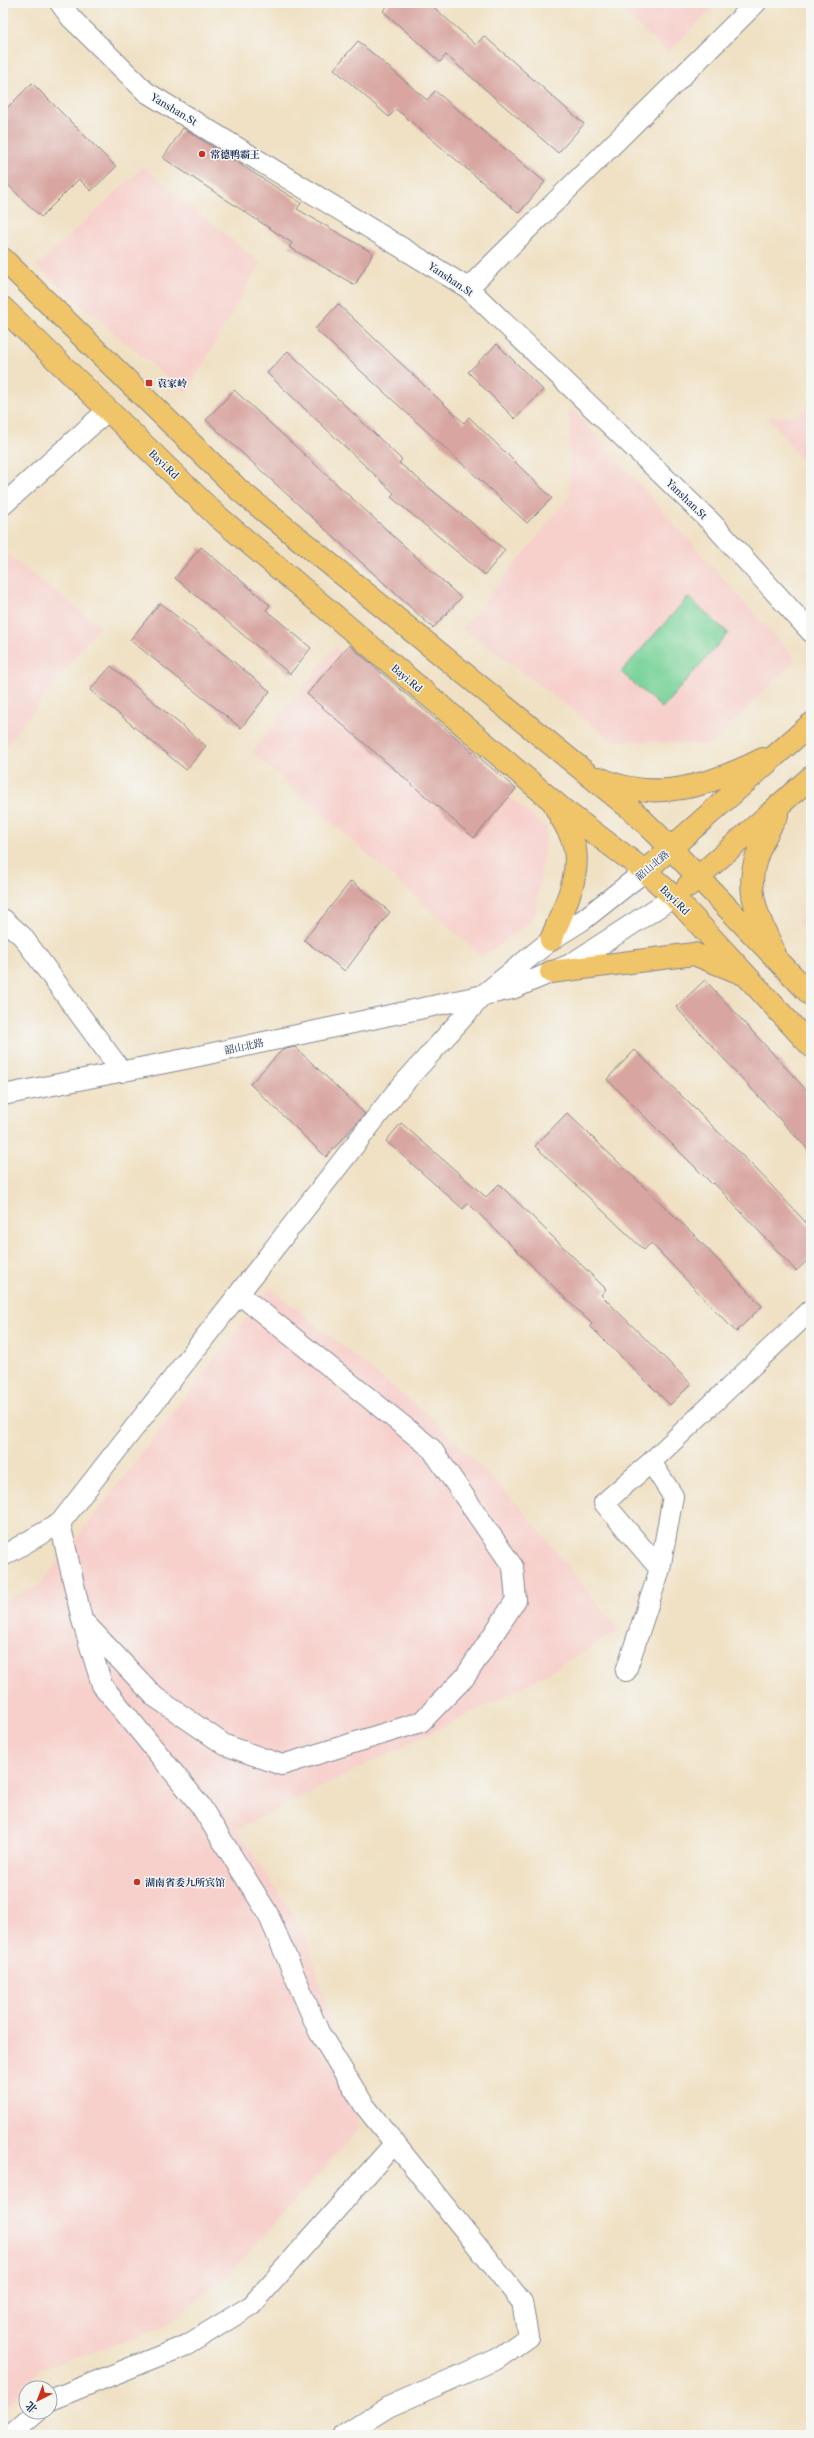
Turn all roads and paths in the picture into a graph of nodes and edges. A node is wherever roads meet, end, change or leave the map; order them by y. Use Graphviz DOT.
graph roads {
  1 [pos="60,3"];
  2 [pos="756,3"];
  3 [pos="3,259"];
  4 [pos="468,288"];
  5 [pos="3,308"];
  6 [pos="108,410"];
  7 [pos="3,505"];
  8 [pos="811,632"];
  9 [pos="811,724"];
  10 [pos="785,748"];
  11 [pos="580,768"];
  12 [pos="811,777"];
  13 [pos="550,798"];
  14 [pos="785,801"];
  15 [pos="671,849"];
  16 [pos="645,871"];
  17 [pos="698,878"];
  18 [pos="674,897"];
  19 [pos="3,919"];
  20 [pos="551,940"];
  21 [pos="782,966"];
  22 [pos="551,972"];
  23 [pos="746,975"];
  24 [pos="484,994"];
  25 [pos="811,995"];
  26 [pos="811,1046"];
  27 [pos="122,1072"];
  28 [pos="3,1095"];
  29 [pos="239,1294"];
  30 [pos="811,1310"];
  31 [pos="651,1462"];
  32 [pos="60,1523"];
  33 [pos="3,1556"];
  34 [pos="660,1569"];
  35 [pos="82,1620"];
  36 [pos="626,1671"];
  37 [pos="395,2143"];
  38 [pos="58,2397"];
  39 [pos="28,2420"];
  40 [pos="11,2435"];
  41 [pos="344,2435"];
  1 -- 4 [label="street, Yanshan.St"];
  2 -- 4 [label="street"];
  3 -- 11 [label="main road"];
  4 -- 8 [label="street, Yanshan.St"];
  5 -- 6 [label="main road, Bayi.Rd"];
  6 -- 7 [label="street"];
  6 -- 13 [label="main road, Bayi.Rd"];
  9 -- 10 [label="main road, 韶山北路"];
  10 -- 11 [label="main road"];
  10 -- 15 [label="main road, 韶山北路"];
  11 -- 15 [label="main road"];
  12 -- 14 [label="main road, 韶山北路"];
  13 -- 16 [label="main road, Bayi.Rd"];
  13 -- 20 [label="main road"];
  14 -- 17 [label="main road, 韶山北路"];
  14 -- 21 [label="main road"];
  15 -- 16 [label="main road, 韶山北路"];
  15 -- 17 [label="main road"];
  16 -- 18 [label="main road, Bayi.Rd"];
  16 -- 20 [label="street, 韶山北路"];
  17 -- 18 [label="main road, 韶山北路"];
  17 -- 21 [label="main road"];
  18 -- 22 [label="street, 韶山北路"];
  18 -- 23 [label="main road, Bayi.Rd"];
  19 -- 27 [label="street"];
  20 -- 24 [label="street, 韶山北路"];
  21 -- 25 [label="main road"];
  22 -- 23 [label="main road"];
  22 -- 24 [label="street, 韶山北路"];
  23 -- 26 [label="main road, Bayi.Rd"];
  24 -- 27 [label="street, 韶山北路"];
  24 -- 29 [label="street"];
  27 -- 28 [label="street, 韶山北路"];
  29 -- 32 [label="street"];
  29 -- 35 [label="street"];
  30 -- 31 [label="street"];
  31 -- 34 [label="street"];
  31 -- 34 [label="street"];
  32 -- 33 [label="street"];
  32 -- 35 [label="street"];
  34 -- 36 [label="street"];
  35 -- 37 [label="street"];
  37 -- 38 [label="street"];
  37 -- 41 [label="street"];
  39 -- 40 [label="street"];
}
